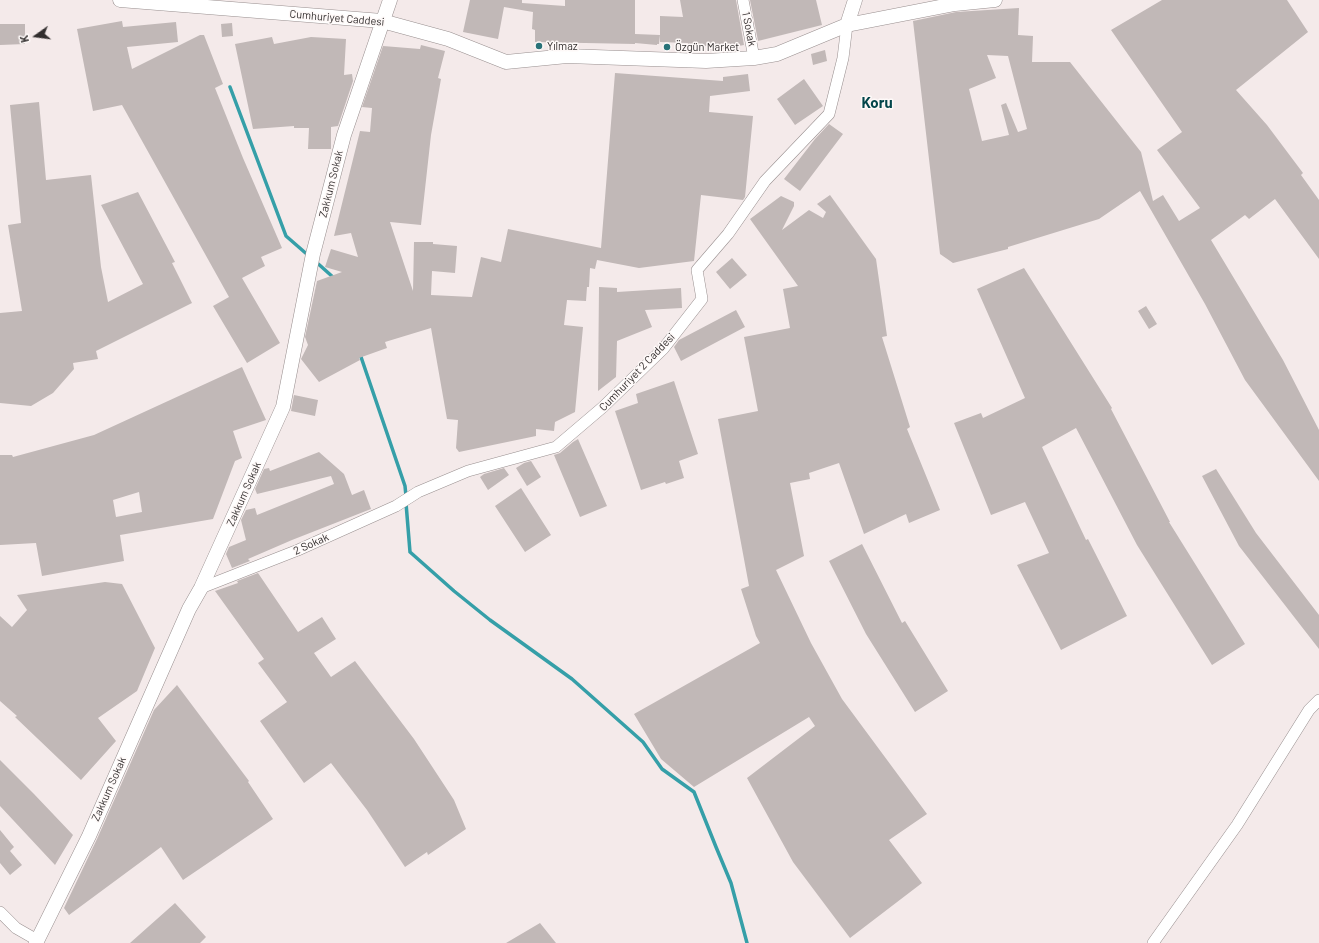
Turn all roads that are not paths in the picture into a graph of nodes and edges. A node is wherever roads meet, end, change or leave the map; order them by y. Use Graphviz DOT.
graph roads {
  1 [pos="120,0"];
  2 [pos="390,0"];
  3 [pos="743,0"];
  4 [pos="855,0"];
  5 [pos="995,0"];
  6 [pos="382,21"];
  7 [pos="847,25"];
  8 [pos="754,58"];
  9 [pos="418,492"];
  10 [pos="201,588"];
  11 [pos="1319,700"];
  12 [pos="0,912"];
  13 [pos="36,941"];
  14 [pos="1153,943"];
  1 -- 6 [label="street, Cumhuriyet Caddesi"];
  2 -- 6 [label="street, Zakkum Sokak"];
  3 -- 8 [label="street, 1 Sokak"];
  4 -- 7 [label="street"];
  5 -- 7 [label="street, Cumhuriyet Caddesi"];
  6 -- 8 [label="street, Cumhuriyet Caddesi"];
  6 -- 10 [label="street, Zakkum Sokak"];
  7 -- 8 [label="street, Cumhuriyet Caddesi"];
  7 -- 9 [label="street, Cumhuriyet 2 Caddesi"];
  9 -- 10 [label="street, 2 Sokak"];
  10 -- 13 [label="street, Zakkum Sokak"];
  11 -- 14 [label="street"];
  12 -- 13 [label="street"];
}
